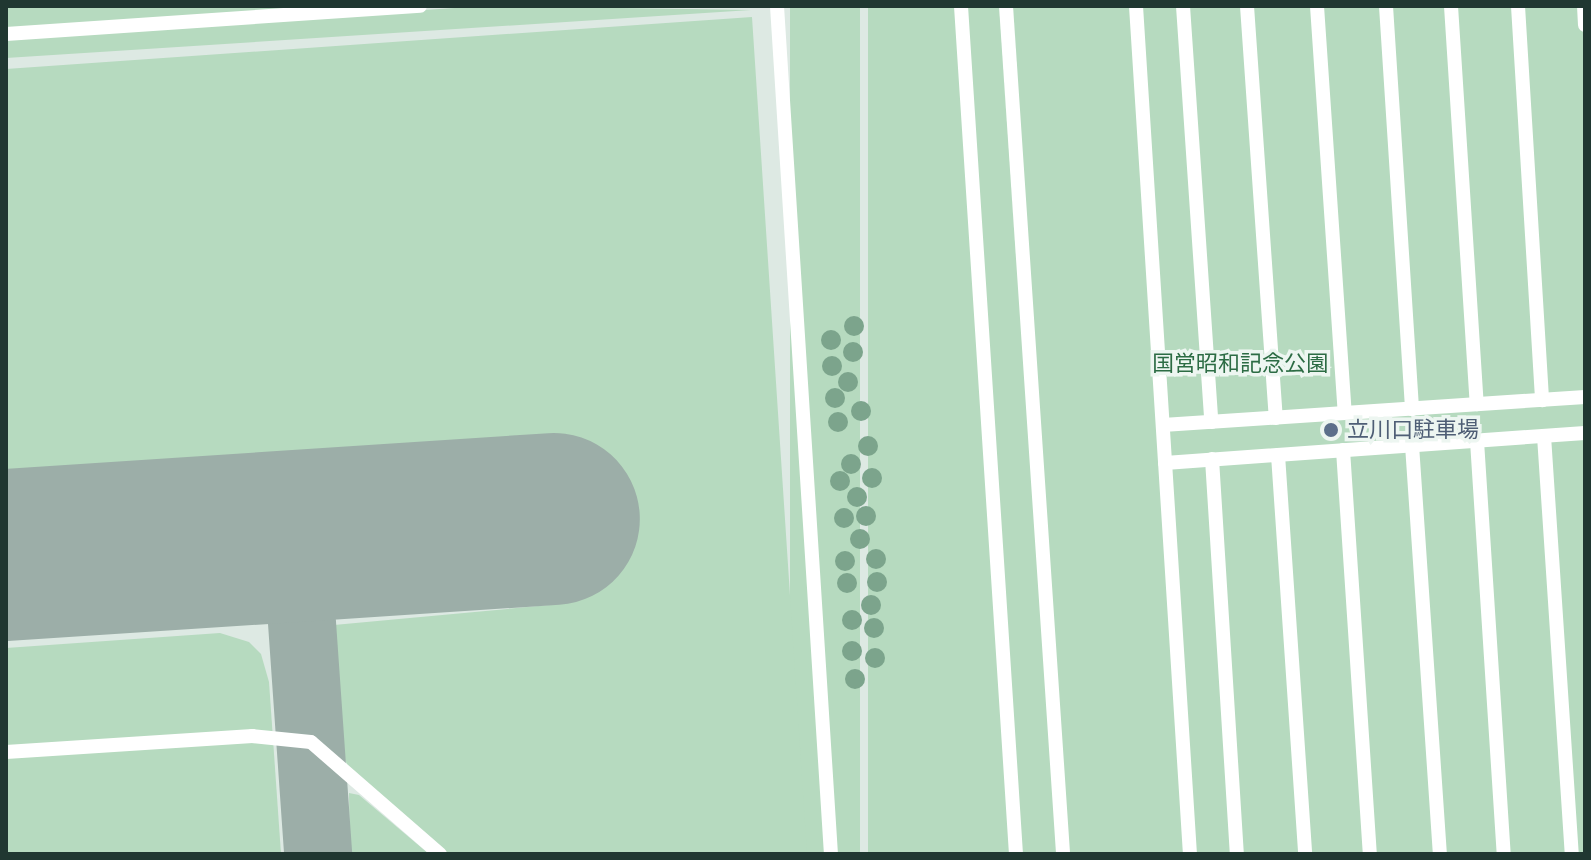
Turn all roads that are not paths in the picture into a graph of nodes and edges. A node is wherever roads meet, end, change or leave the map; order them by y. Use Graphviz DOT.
graph roads {
  1 [pos="420,6"];
  2 [pos="777,6"];
  3 [pos="961,6"];
  4 [pos="1006,6"];
  5 [pos="1136,6"];
  6 [pos="1183,6"];
  7 [pos="1247,6"];
  8 [pos="1317,6"];
  9 [pos="1386,6"];
  10 [pos="1451,6"];
  11 [pos="1518,6"];
  12 [pos="1584,6"];
  13 [pos="1585,25"];
  14 [pos="6,34"];
  15 [pos="1585,397"];
  16 [pos="1542,400"];
  17 [pos="1477,404"];
  18 [pos="1412,409"];
  19 [pos="1345,413"];
  20 [pos="1276,418"];
  21 [pos="1211,422"];
  22 [pos="1163,425"];
  23 [pos="1585,433"];
  24 [pos="1544,436"];
  25 [pos="1477,441"];
  26 [pos="1412,445"];
  27 [pos="1343,450"];
  28 [pos="1278,455"];
  29 [pos="1212,459"];
  30 [pos="1165,463"];
  31 [pos="6,752"];
  32 [pos="440,854"];
  33 [pos="831,854"];
  34 [pos="1016,854"];
  35 [pos="1063,854"];
  36 [pos="1190,854"];
  37 [pos="1237,854"];
  38 [pos="1305,854"];
  39 [pos="1370,854"];
  40 [pos="1440,854"];
  41 [pos="1504,854"];
  42 [pos="1572,854"];
  1 -- 14 [label="lane"];
  2 -- 33 [label="lane"];
  3 -- 34 [label="lane"];
  4 -- 35 [label="lane"];
  5 -- 22 [label="lane"];
  6 -- 21 [label="lane"];
  7 -- 20 [label="lane"];
  8 -- 19 [label="lane"];
  9 -- 18 [label="lane"];
  10 -- 17 [label="lane"];
  11 -- 16 [label="lane"];
  12 -- 13 [label="lane"];
  15 -- 16 [label="lane"];
  16 -- 17 [label="lane"];
  17 -- 18 [label="lane"];
  18 -- 19 [label="lane"];
  19 -- 20 [label="lane"];
  20 -- 21 [label="lane"];
  21 -- 22 [label="lane"];
  22 -- 30 [label="lane"];
  23 -- 24 [label="lane"];
  24 -- 25 [label="lane"];
  24 -- 42 [label="lane"];
  25 -- 26 [label="lane"];
  25 -- 41 [label="lane"];
  26 -- 27 [label="lane"];
  26 -- 40 [label="lane"];
  27 -- 28 [label="lane"];
  27 -- 39 [label="lane"];
  28 -- 29 [label="lane"];
  28 -- 38 [label="lane"];
  29 -- 30 [label="lane"];
  29 -- 37 [label="lane"];
  30 -- 36 [label="lane"];
  31 -- 32 [label="lane"];
}
